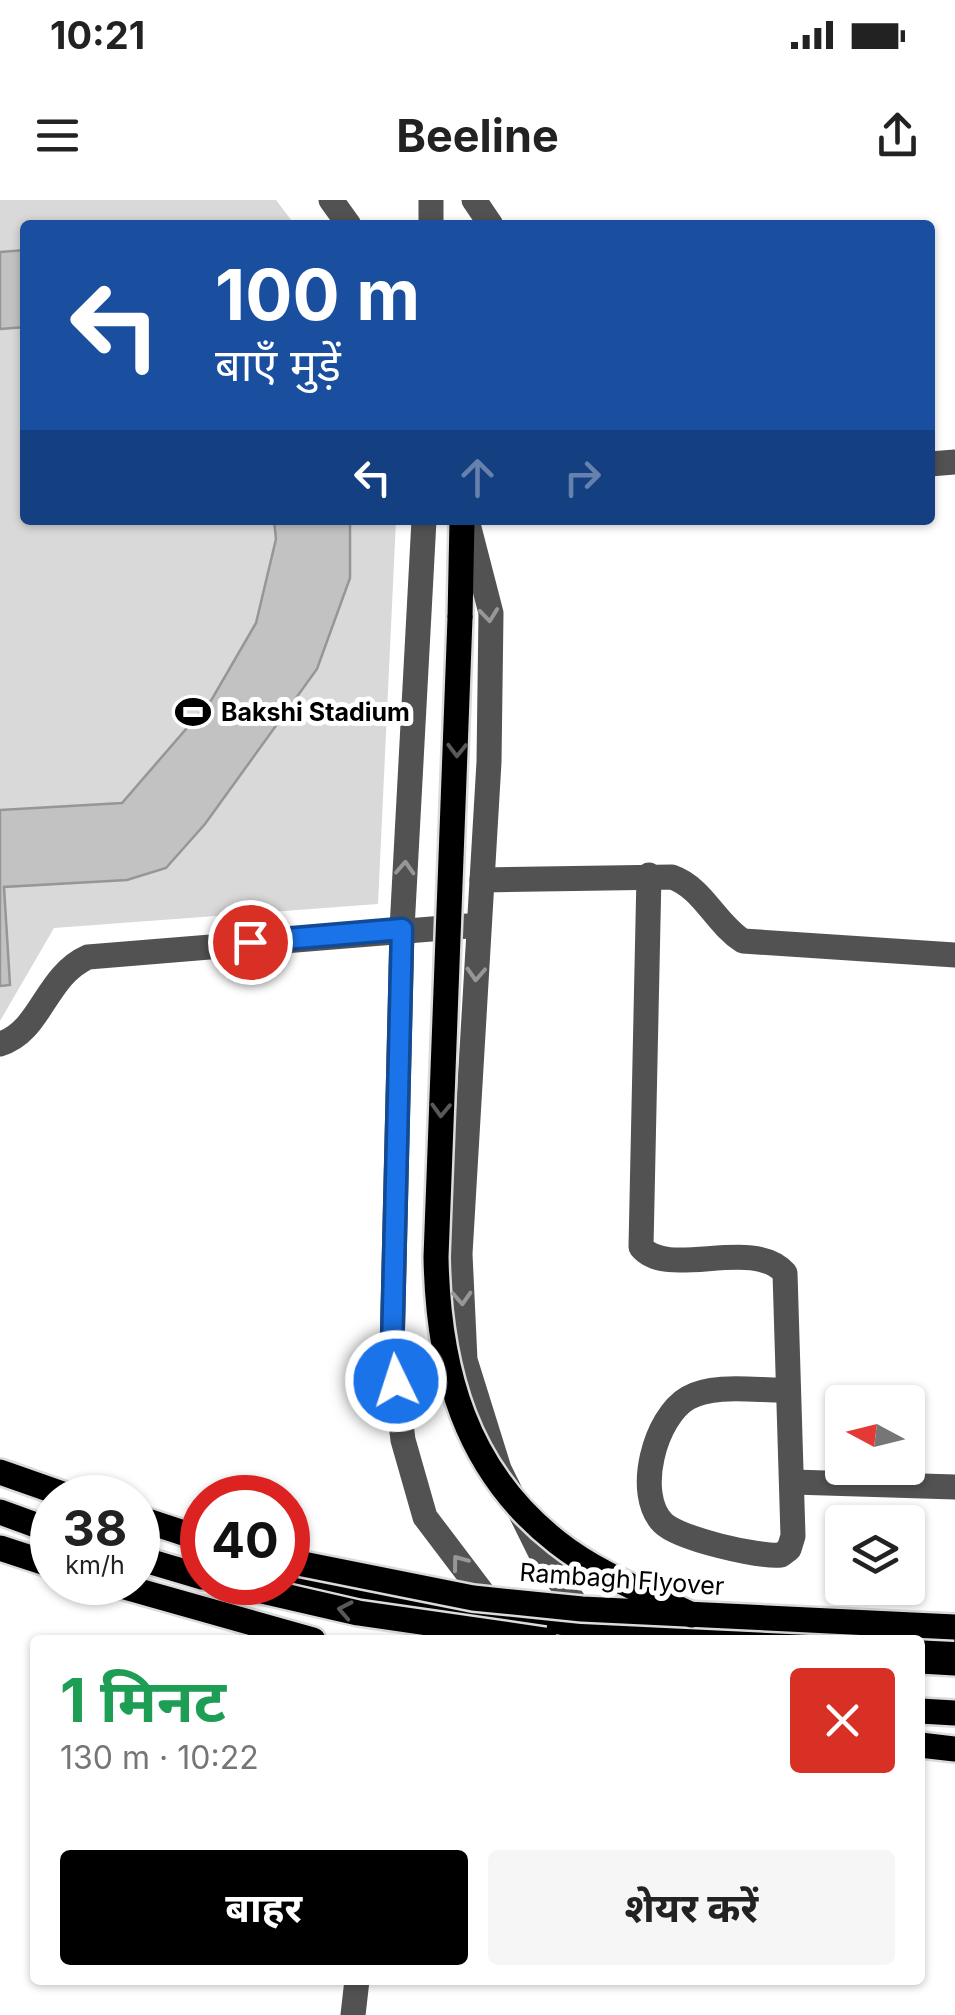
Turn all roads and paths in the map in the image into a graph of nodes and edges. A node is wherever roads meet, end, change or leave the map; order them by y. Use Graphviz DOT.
graph roads {
  1 [pos="472,200"];
  2 [pos="487,220"];
  3 [pos="424,525"];
  4 [pos="464,525"];
  5 [pos="465,525"];
  6 [pos="649,876"];
  7 [pos="482,880"];
  8 [pos="478,926"];
  9 [pos="402,929"];
  10 [pos="955,954"];
  11 [pos="0,1044"];
  12 [pos="788,1390"];
  13 [pos="0,1472"];
  14 [pos="0,1482"];
  15 [pos="793,1482"];
  16 [pos="30,1483"];
  17 [pos="955,1487"];
  18 [pos="30,1492"];
  19 [pos="0,1512"];
  20 [pos="30,1523"];
  21 [pos="0,1548"];
  22 [pos="30,1558"];
  23 [pos="310,1566"];
  24 [pos="310,1577"];
  25 [pos="160,1597"];
  26 [pos="310,1602"];
  27 [pos="499,1614"];
  28 [pos="692,1615"];
  29 [pos="955,1626"];
  30 [pos="593,1629"];
  31 [pos="295,1635"];
  32 [pos="510,1635"];
  33 [pos="514,1635"];
  34 [pos="733,1635"];
  35 [pos="925,1643"];
  36 [pos="955,1644"];
  37 [pos="925,1661"];
  38 [pos="955,1663"];
  39 [pos="925,1711"];
  40 [pos="955,1713"];
  41 [pos="925,1746"];
  42 [pos="955,1749"];
  43 [pos="356,1985"];
  44 [pos="352,2015"];
  1 -- 2 [label="street"];
  9 -- 3 [label="street, one-way"];
  4 -- 28 [label="main road, one-way, bridge"];
  5 -- 7 [label="street, one-way"];
  6 -- 7 [label="street"];
  6 -- 10 [label="street"];
  6 -- 12 [label="street"];
  7 -- 8 [label="street"];
  8 -- 9 [label="street"];
  8 -- 30 [label="street, one-way"];
  9 -- 11 [label="street"];
  27 -- 9 [label="street, one-way"];
  12 -- 15 [label="street"];
  12 -- 15 [label="street"];
  13 -- 16 [label="main road"];
  14 -- 18 [label="main road"];
  15 -- 17 [label="street"];
  19 -- 20 [label="main road"];
  21 -- 22 [label="main road"];
  23 -- 28 [label="main road, Rambagh Flyover, bridge"];
  24 -- 27 [label="main road"];
  25 -- 31 [label="main road"];
  32 -- 26 [label="main road, one-way, bridge"];
  27 -- 30 [label="main road"];
  27 -- 33 [label="street"];
  28 -- 29 [label="main road, Rambagh Flyover, bridge"];
  30 -- 34 [label="main road"];
  35 -- 36 [label="main road"];
  37 -- 38 [label="main road"];
  39 -- 40 [label="main road"];
  41 -- 42 [label="main road"];
  43 -- 44 [label="street"];
}
